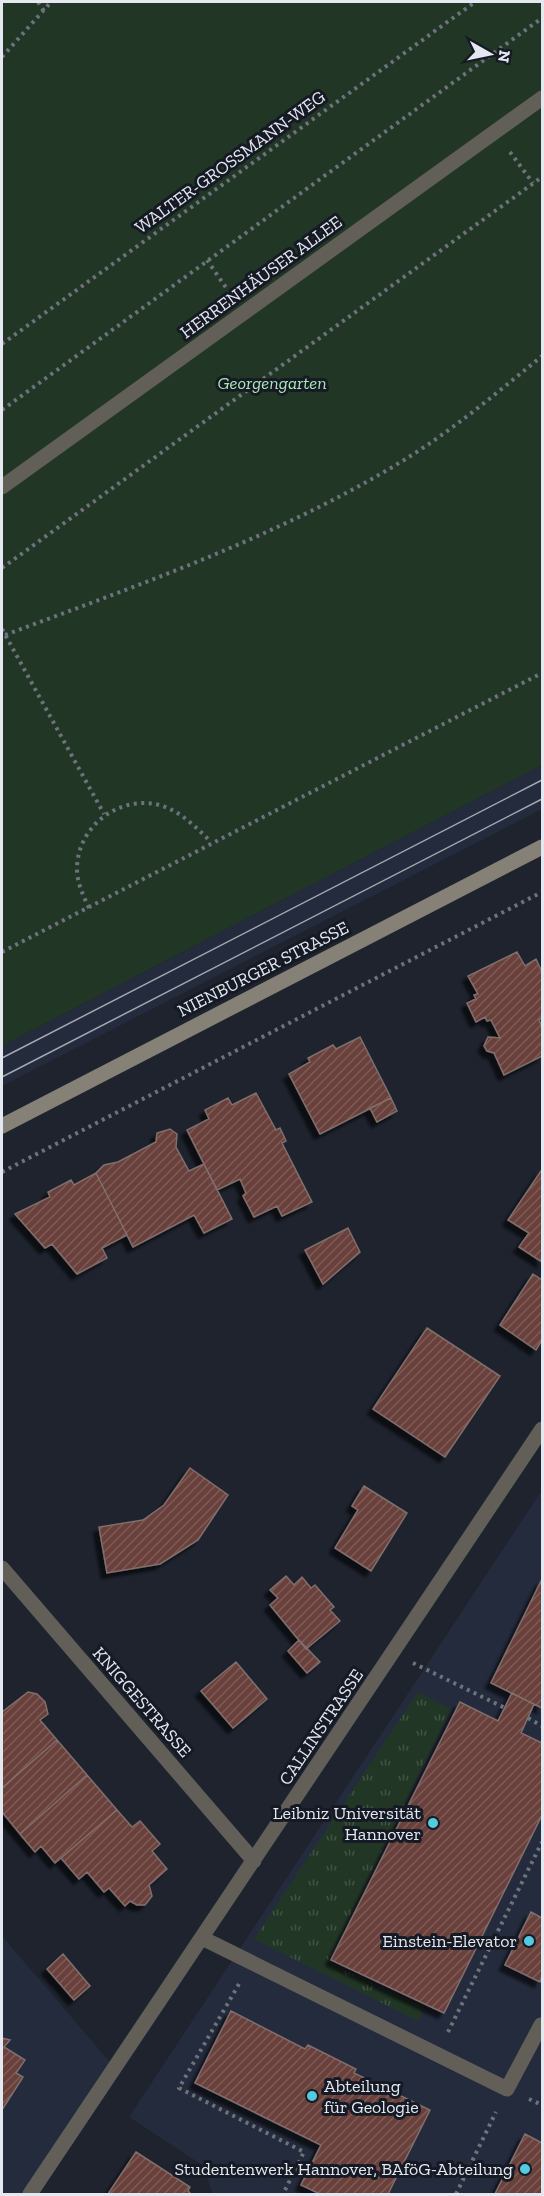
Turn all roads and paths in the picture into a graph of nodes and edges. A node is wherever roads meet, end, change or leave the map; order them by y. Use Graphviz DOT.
graph roads {
  1 [pos="38,2"];
  2 [pos="51,2"];
  3 [pos="475,2"];
  4 [pos="44,10"];
  5 [pos="543,18"];
  6 [pos="2,57"];
  7 [pos="543,98"];
  8 [pos="496,132"];
  9 [pos="543,177"];
  10 [pos="533,183"];
  11 [pos="207,260"];
  12 [pos="244,314"];
  13 [pos="2,344"];
  14 [pos="543,356"];
  15 [pos="2,410"];
  16 [pos="2,487"];
  17 [pos="2,568"];
  18 [pos="2,629"];
  19 [pos="4,635"];
  20 [pos="543,673"];
  21 [pos="104,814"];
  22 [pos="211,842"];
  23 [pos="543,847"];
  24 [pos="543,892"];
  25 [pos="89,908"];
  26 [pos="2,952"];
  27 [pos="2,1126"];
  28 [pos="2,1172"];
  29 [pos="543,1429"];
  30 [pos="2,1568"];
  31 [pos="394,1654"];
  32 [pos="505,1708"];
  33 [pos="528,1718"];
  34 [pos="543,1726"];
  35 [pos="543,1842"];
  36 [pos="254,1861"];
  37 [pos="202,1938"];
  38 [pos="252,1963"];
  39 [pos="541,2025"];
  40 [pos="437,2054"];
  41 [pos="507,2089"];
  42 [pos="30,2194"];
  43 [pos="284,2194"];
  44 [pos="456,2194"];
  1 -- 4 [label="path"];
  2 -- 4 [label="path"];
  3 -- 13 [label="path, WALTER-GROSSMANN-WEG"];
  4 -- 6 [label="path"];
  5 -- 11 [label="path"];
  7 -- 8 [label="street, HERRENHÄUSER ALLEE"];
  8 -- 10 [label="path"];
  8 -- 12 [label="street, HERRENHÄUSER ALLEE"];
  9 -- 10 [label="path"];
  10 -- 17 [label="path"];
  11 -- 12 [label="path"];
  11 -- 15 [label="path"];
  12 -- 16 [label="street, HERRENHÄUSER ALLEE"];
  14 -- 19 [label="path"];
  18 -- 19 [label="path"];
  19 -- 21 [label="path"];
  20 -- 22 [label="path"];
  21 -- 22 [label="path"];
  21 -- 25 [label="path"];
  22 -- 25 [label="path"];
  23 -- 27 [label="street, NIENBURGER STRASSE"];
  24 -- 28 [label="path"];
  25 -- 26 [label="path"];
  29 -- 31 [label="street, CALLINSTRASSE"];
  30 -- 36 [label="street, KNIGGESTRASSE"];
  31 -- 32 [label="path"];
  31 -- 36 [label="street, CALLINSTRASSE"];
  33 -- 34 [label="path"];
  35 -- 40 [label="path"];
  36 -- 37 [label="street, CALLINSTRASSE"];
  37 -- 38 [label="street"];
  37 -- 42 [label="street, CALLINSTRASSE"];
  38 -- 40 [label="street"];
  38 -- 43 [label="path"];
  39 -- 41 [label="street"];
  40 -- 41 [label="street"];
  41 -- 44 [label="path"];
}
